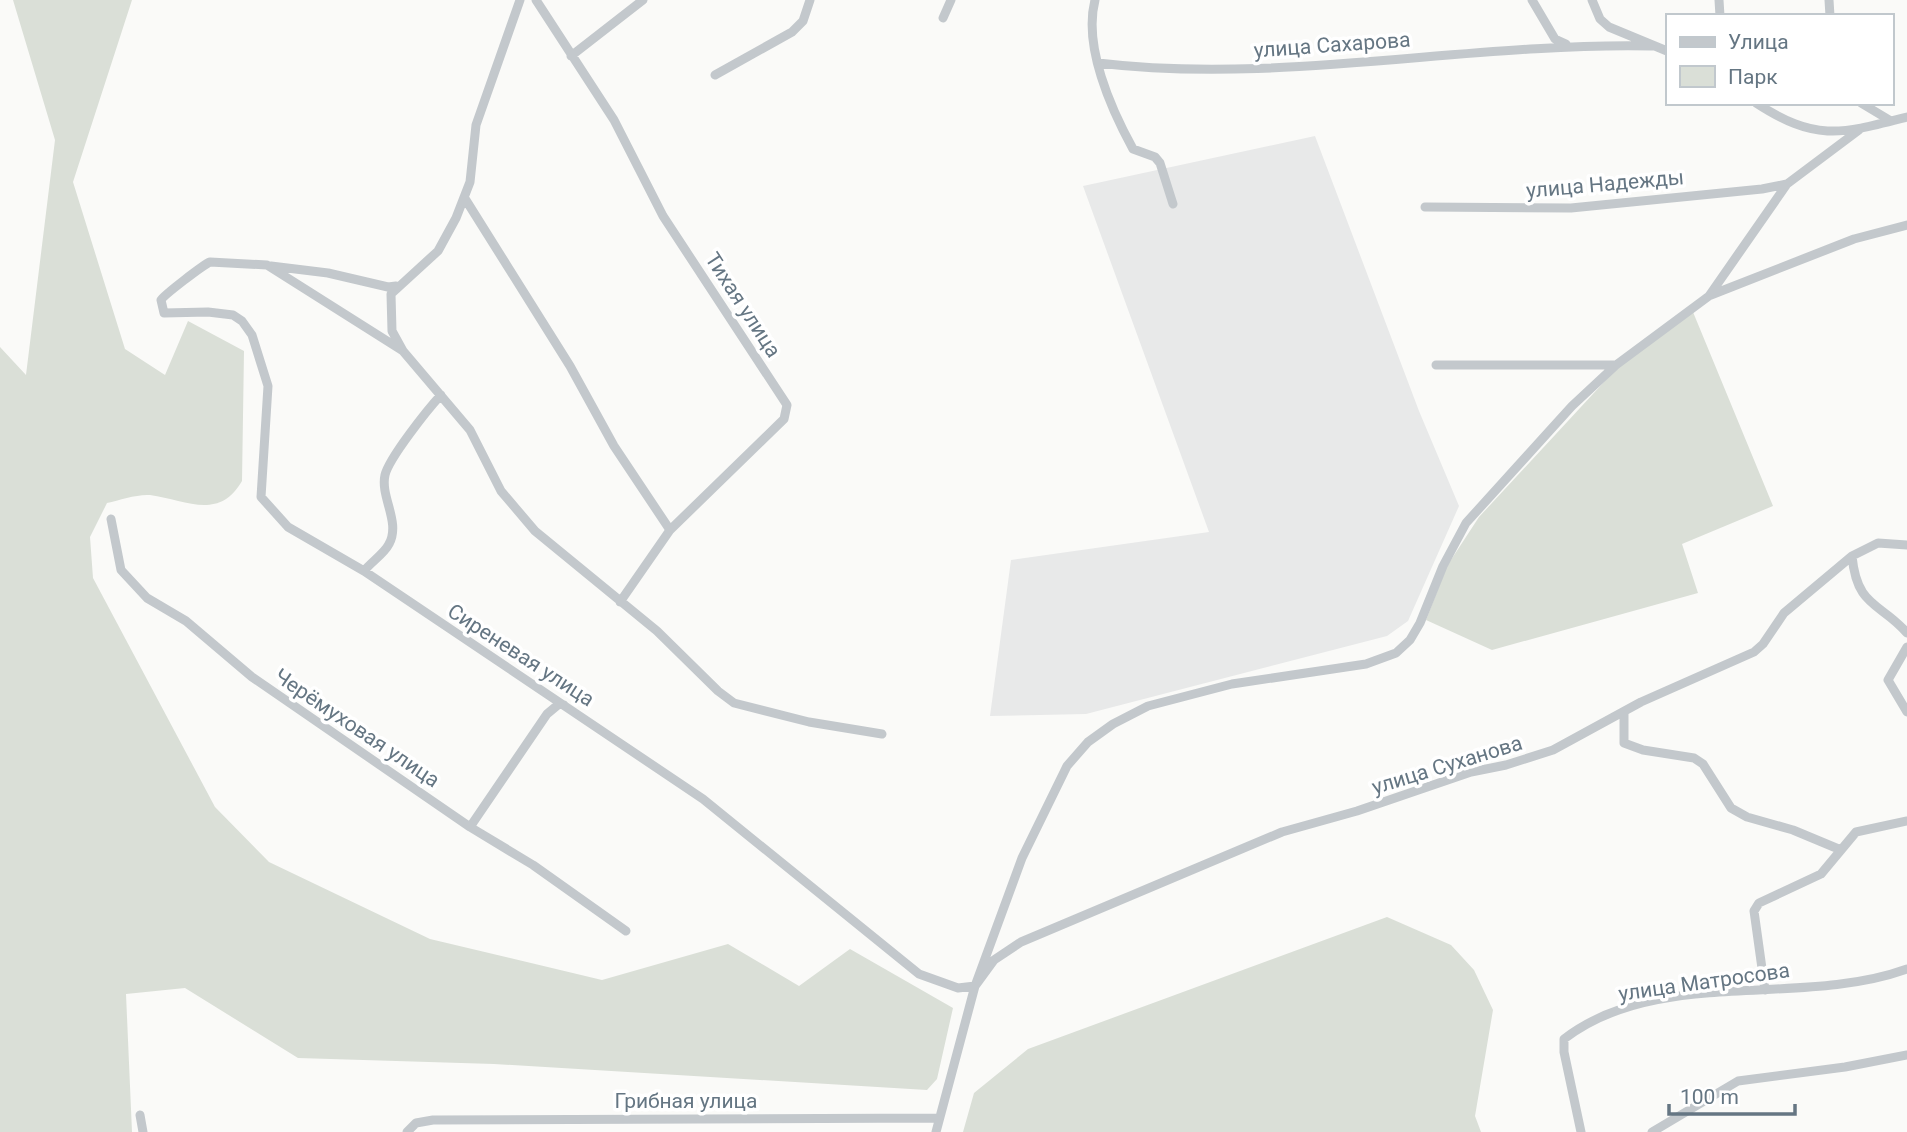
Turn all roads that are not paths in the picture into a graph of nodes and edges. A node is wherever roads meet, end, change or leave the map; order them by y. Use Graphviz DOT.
graph roads {
  1 [pos="520,0"];
  2 [pos="536,0"];
  3 [pos="643,0"];
  4 [pos="810,0"];
  5 [pos="951,0"];
  6 [pos="1095,0"];
  7 [pos="1532,0"];
  8 [pos="1592,0"];
  9 [pos="943,18"];
  10 [pos="1567,45"];
  11 [pos="1652,46"];
  12 [pos="1666,51"];
  13 [pos="571,56"];
  14 [pos="1098,63"];
  15 [pos="715,75"];
  16 [pos="1759,105"];
  17 [pos="1864,105"];
  18 [pos="1907,117"];
  19 [pos="1891,121"];
  20 [pos="1859,130"];
  21 [pos="1787,184"];
  22 [pos="464,197"];
  23 [pos="1173,204"];
  24 [pos="1425,207"];
  25 [pos="1907,225"];
  26 [pos="267,265"];
  27 [pos="396,286"];
  28 [pos="1709,296"];
  29 [pos="403,351"];
  30 [pos="1436,365"];
  31 [pos="1616,365"];
  32 [pos="441,395"];
  33 [pos="111,519"];
  34 [pos="670,530"];
  35 [pos="1907,545"];
  36 [pos="1852,556"];
  37 [pos="364,571"];
  38 [pos="620,602"];
  39 [pos="1907,632"];
  40 [pos="1907,647"];
  41 [pos="565,705"];
  42 [pos="1907,712"];
  43 [pos="1624,713"];
  44 [pos="883,734"];
  45 [pos="1907,821"];
  46 [pos="470,827"];
  47 [pos="1841,850"];
  48 [pos="626,932"];
  49 [pos="1907,969"];
  50 [pos="975,986"];
  51 [pos="1765,990"];
  52 [pos="1907,1055"];
  53 [pos="140,1115"];
  54 [pos="939,1118"];
  55 [pos="143,1132"];
  56 [pos="407,1132"];
  57 [pos="936,1132"];
  58 [pos="1581,1132"];
  59 [pos="1652,1132"];
  1 -- 22 [label="street"];
  2 -- 13 [label="street, Тихая улица"];
  3 -- 13 [label="street"];
  4 -- 15 [label="street"];
  5 -- 9 [label="street"];
  6 -- 14 [label="street"];
  7 -- 10 [label="street"];
  8 -- 11 [label="street"];
  10 -- 11 [label="street, улица Сахарова"];
  10 -- 14 [label="street, улица Сахарова"];
  11 -- 12 [label="street"];
  13 -- 34 [label="street, Тихая улица"];
  14 -- 23 [label="street"];
  16 -- 20 [label="street"];
  17 -- 19 [label="street"];
  18 -- 19 [label="street"];
  19 -- 20 [label="street"];
  20 -- 21 [label="street"];
  21 -- 24 [label="street, улица Надежды"];
  21 -- 28 [label="street"];
  22 -- 27 [label="street"];
  22 -- 34 [label="street"];
  25 -- 28 [label="street"];
  26 -- 27 [label="street"];
  26 -- 29 [label="street"];
  26 -- 37 [label="street, Сиреневая улица"];
  27 -- 29 [label="street"];
  28 -- 31 [label="street"];
  29 -- 32 [label="street"];
  30 -- 31 [label="street"];
  31 -- 50 [label="street"];
  32 -- 37 [label="street"];
  32 -- 38 [label="street"];
  33 -- 46 [label="street, Черёмуховая улица"];
  34 -- 38 [label="street, Тихая улица"];
  35 -- 36 [label="street, улица Суханова"];
  36 -- 39 [label="street"];
  36 -- 43 [label="street, улица Суханова"];
  37 -- 41 [label="street, Сиреневая улица"];
  38 -- 44 [label="street"];
  40 -- 42 [label="street"];
  41 -- 46 [label="street"];
  41 -- 50 [label="street, Сиреневая улица"];
  43 -- 47 [label="street"];
  43 -- 50 [label="street, улица Суханова"];
  45 -- 47 [label="street"];
  46 -- 48 [label="street, Черёмуховая улица"];
  47 -- 51 [label="street"];
  49 -- 51 [label="street, улица Матросова"];
  50 -- 54 [label="street"];
  51 -- 58 [label="street, улица Матросова"];
  52 -- 59 [label="street"];
  53 -- 55 [label="street"];
  54 -- 56 [label="street, Грибная улица"];
  54 -- 57 [label="street"];
}
